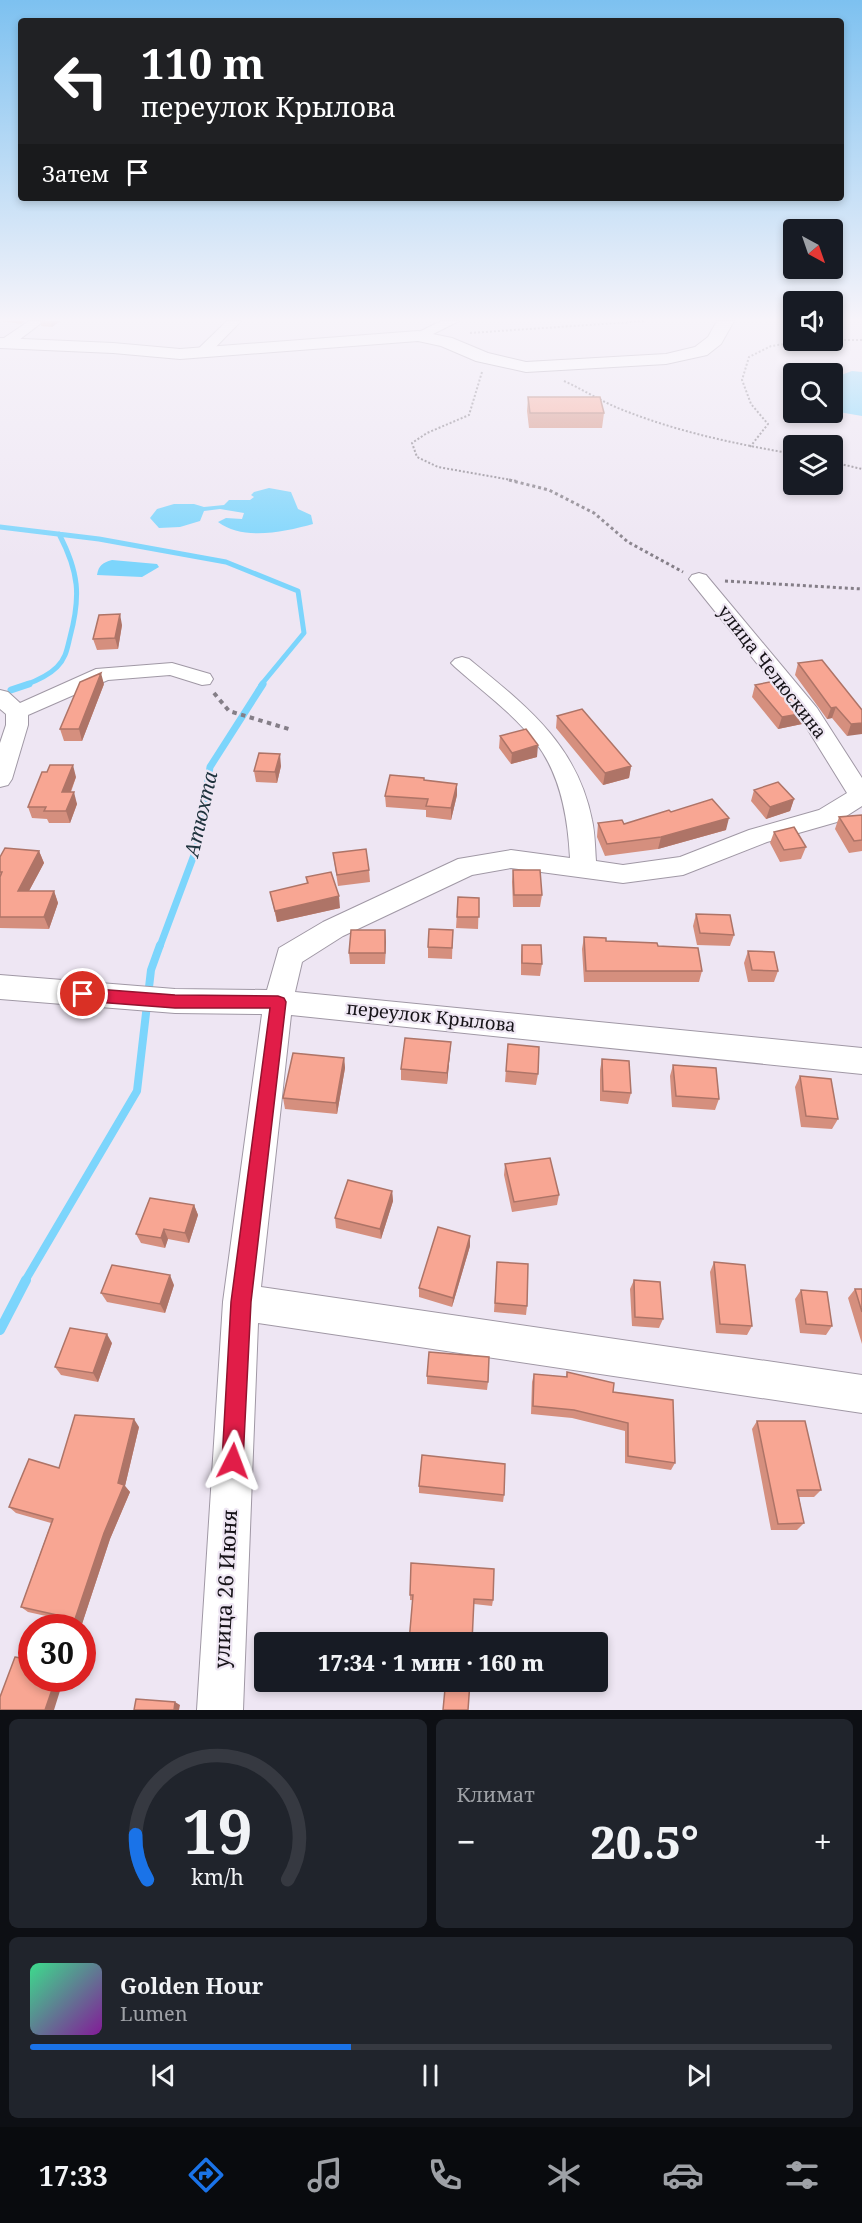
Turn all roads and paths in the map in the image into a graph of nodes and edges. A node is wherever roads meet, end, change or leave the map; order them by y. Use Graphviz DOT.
graph roads {
  1 [pos="474,401"];
  2 [pos="601,401"];
  3 [pos="750,401"];
  4 [pos="750,447"];
  5 [pos="783,452"];
  6 [pos="843,465"];
  7 [pos="862,469"];
  8 [pos="699,579"];
  9 [pos="862,589"];
  10 [pos="462,663"];
  11 [pos="202,678"];
  12 [pos="9,705"];
  13 [pos="292,730"];
  14 [pos="0,779"];
  15 [pos="861,796"];
  16 [pos="584,870"];
  17 [pos="0,987"];
  18 [pos="278,1002"];
  19 [pos="862,1061"];
  20 [pos="241,1302"];
  21 [pos="862,1394"];
  22 [pos="220,1710"];
  1 -- 8 [label="path"];
  2 -- 4 [label="path"];
  3 -- 4 [label="path"];
  4 -- 5 [label="path"];
  6 -- 7 [label="path"];
  8 -- 9 [label="path"];
  8 -- 15 [label="street, улица Челюскина"];
  10 -- 16 [label="street"];
  11 -- 12 [label="street"];
  11 -- 13 [label="path"];
  12 -- 14 [label="street"];
  15 -- 16 [label="street, улица 26 Июня"];
  16 -- 18 [label="street, улица 26 Июня"];
  17 -- 18 [label="street, переулок Крылова"];
  18 -- 19 [label="street, переулок Крылова"];
  18 -- 20 [label="street, улица 26 Июня"];
  20 -- 21 [label="street"];
  20 -- 22 [label="street, улица 26 Июня"];
}
